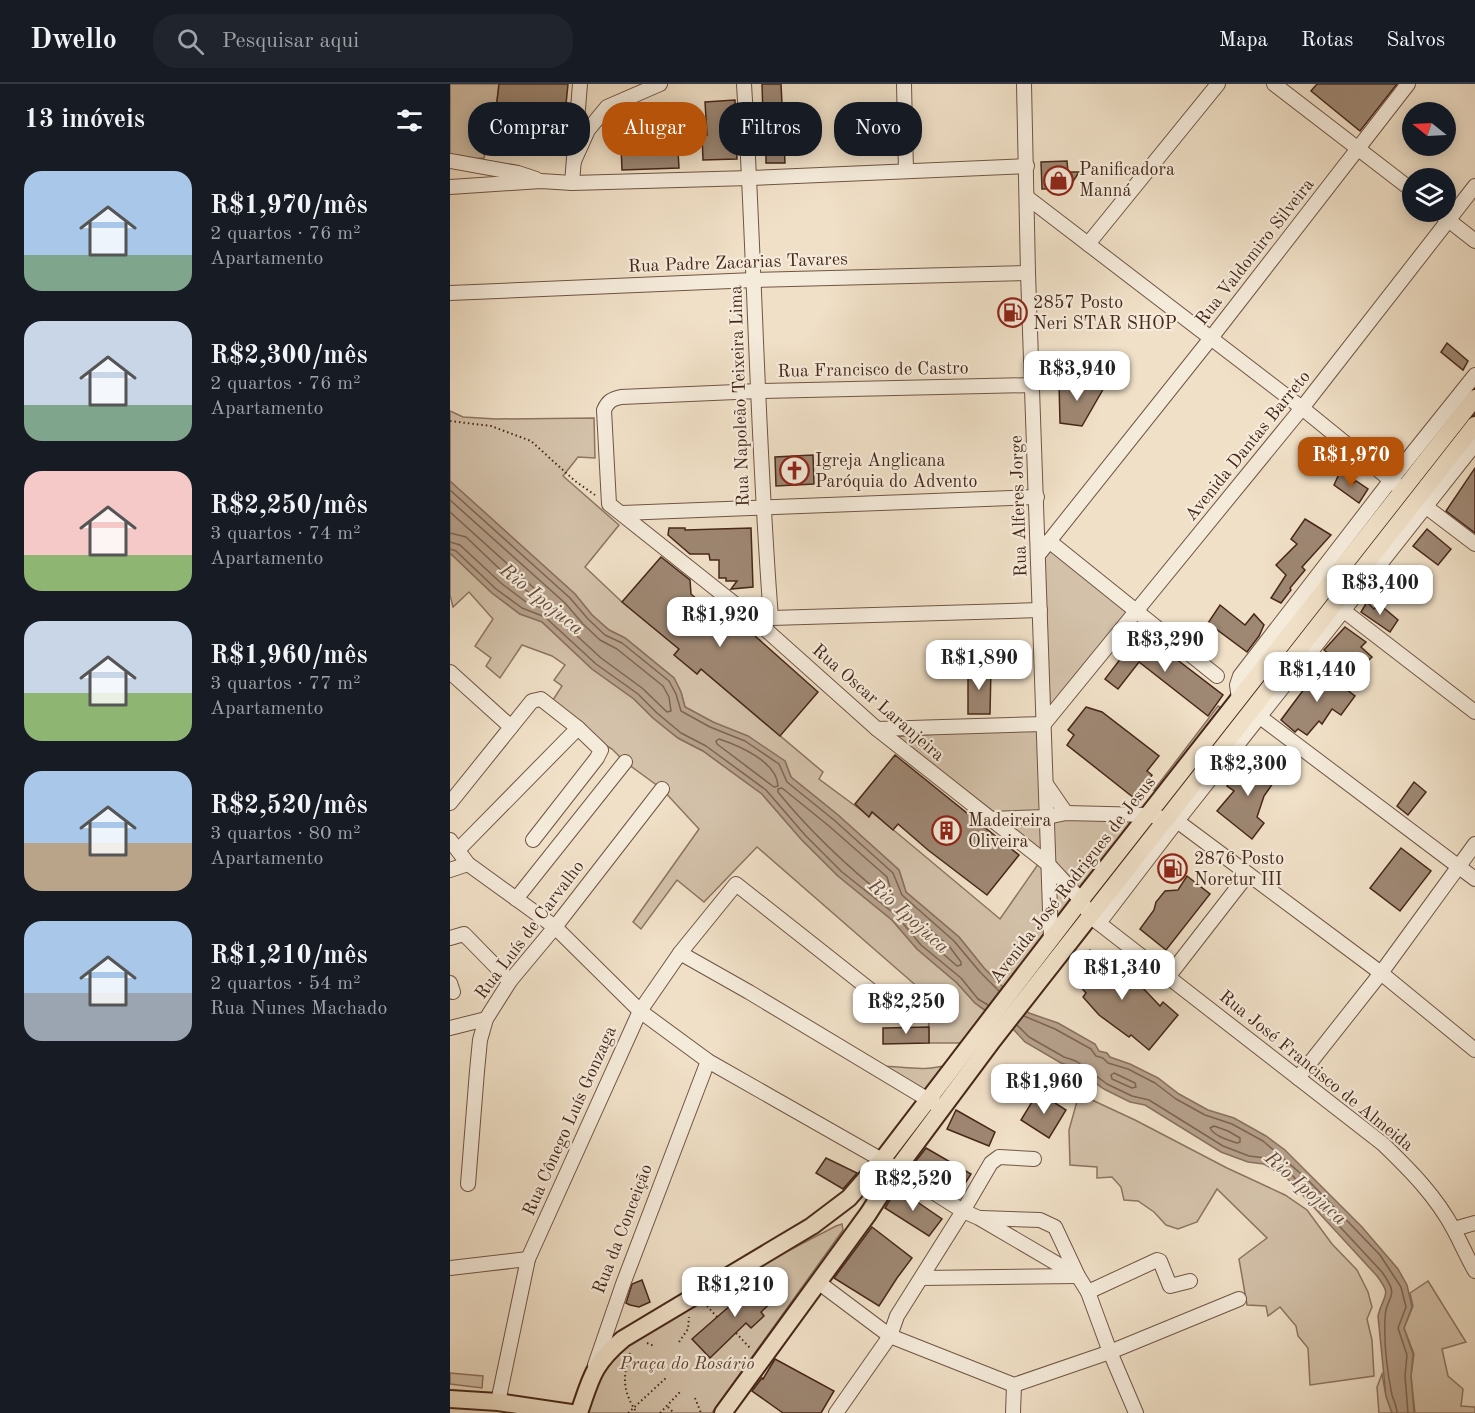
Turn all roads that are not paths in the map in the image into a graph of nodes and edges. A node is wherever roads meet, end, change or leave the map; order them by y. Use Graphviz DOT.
graph roads {
  1 [pos="580,84"];
  2 [pos="660,84"];
  3 [pos="744,84"];
  4 [pos="904,84"];
  5 [pos="1024,84"];
  6 [pos="1218,84"];
  7 [pos="1274,84"];
  8 [pos="1408,84"];
  9 [pos="1359,148"];
  10 [pos="450,161"];
  11 [pos="574,161"];
  12 [pos="1027,166"];
  13 [pos="906,171"];
  14 [pos="750,178"];
  15 [pos="541,181"];
  16 [pos="1402,182"];
  17 [pos="572,183"];
  18 [pos="1475,186"];
  19 [pos="450,187"];
  20 [pos="1028,198"];
  21 [pos="1456,203"];
  22 [pos="1438,222"];
  23 [pos="1452,222"];
  24 [pos="1475,241"];
  25 [pos="1088,244"];
  26 [pos="1028,273"];
  27 [pos="754,280"];
  28 [pos="450,293"];
  29 [pos="1211,338"];
  30 [pos="1475,375"];
  31 [pos="1034,385"];
  32 [pos="759,391"];
  33 [pos="1475,398"];
  34 [pos="1302,408"];
  35 [pos="1475,425"];
  36 [pos="1475,444"];
  37 [pos="1397,485"];
  38 [pos="1037,497"];
  39 [pos="609,504"];
  40 [pos="762,507"];
  41 [pos="1425,507"];
  42 [pos="622,513"];
  43 [pos="1048,542"];
  44 [pos="1475,544"];
  45 [pos="1039,554"];
  46 [pos="1040,610"];
  47 [pos="1344,610"];
  48 [pos="1137,612"];
  49 [pos="771,618"];
  50 [pos="755,620"];
  51 [pos="450,672"];
  52 [pos="1217,676"];
  53 [pos="1475,712"];
  54 [pos="1260,717"];
  55 [pos="1044,724"];
  56 [pos="511,727"];
  57 [pos="578,728"];
  58 [pos="877,729"];
  59 [pos="625,762"];
  60 [pos="1046,784"];
  61 [pos="662,789"];
  62 [pos="450,803"];
  63 [pos="1066,813"];
  64 [pos="1148,815"];
  65 [pos="1047,817"];
  66 [pos="990,819"];
  67 [pos="1171,820"];
  68 [pos="533,840"];
  69 [pos="1475,844"];
  70 [pos="454,845"];
  71 [pos="468,864"];
  72 [pos="1048,864"];
  73 [pos="1459,866"];
  74 [pos="450,870"];
  75 [pos="1248,874"];
  76 [pos="1475,879"];
  77 [pos="516,898"];
  78 [pos="1081,900"];
  79 [pos="1095,920"];
  80 [pos="555,927"];
  81 [pos="450,938"];
  82 [pos="1051,939"];
  83 [pos="680,953"];
  84 [pos="1041,966"];
  85 [pos="1381,973"];
  86 [pos="1168,977"];
  87 [pos="510,981"];
  88 [pos="883,1000"];
  89 [pos="640,1011"];
  90 [pos="486,1019"];
  91 [pos="450,1028"];
  92 [pos="1475,1050"];
  93 [pos="708,1060"];
  94 [pos="1298,1078"];
  95 [pos="936,1104"];
  96 [pos="1034,1159"];
  97 [pos="882,1160"];
  98 [pos="897,1169"];
  99 [pos="468,1184"];
  100 [pos="963,1211"];
  101 [pos="979,1218"];
  102 [pos="1475,1223"];
  103 [pos="1454,1229"];
  104 [pos="528,1259"];
  105 [pos="450,1268"];
  106 [pos="1475,1271"];
  107 [pos="1078,1276"];
  108 [pos="922,1278"];
  109 [pos="1190,1281"];
  110 [pos="818,1282"];
  111 [pos="1088,1292"];
  112 [pos="1239,1299"];
  113 [pos="890,1336"];
  114 [pos="1110,1352"];
  115 [pos="592,1372"];
  116 [pos="1014,1385"];
  117 [pos="450,1399"];
  118 [pos="498,1402"];
  119 [pos="571,1413"];
  120 [pos="579,1413"];
  121 [pos="723,1413"];
  122 [pos="836,1413"];
  123 [pos="1013,1413"];
  124 [pos="1136,1413"];
  1 -- 11 [label="street"];
  2 -- 11 [label="street"];
  3 -- 14 [label="street, Rua Napoleão Teixeira Lima"];
  4 -- 13 [label="street"];
  5 -- 12 [label="street, Rua Alferes Jorge"];
  6 -- 25 [label="street"];
  7 -- 9 [label="street"];
  8 -- 9 [label="street, Rua Valdomiro Silveira"];
  9 -- 16 [label="street"];
  9 -- 29 [label="street, Rua Valdomiro Silveira"];
  10 -- 15 [label="street"];
  11 -- 17 [label="street"];
  12 -- 13 [label="street"];
  12 -- 20 [label="street, Rua Alferes Jorge"];
  13 -- 14 [label="street"];
  14 -- 17 [label="street"];
  14 -- 27 [label="street, Rua Napoleão Teixeira Lima"];
  15 -- 17 [label="street"];
  15 -- 19 [label="street"];
  18 -- 21 [label="street, Avenida Dantas Barreto"];
  20 -- 25 [label="street"];
  20 -- 26 [label="street, Rua Alferes Jorge"];
  22 -- 34 [label="street, Avenida Dantas Barreto"];
  23 -- 24 [label="street"];
  25 -- 29 [label="street"];
  26 -- 27 [label="street, Rua Padre Zacarias Tavares"];
  26 -- 31 [label="street, Rua Alferes Jorge"];
  27 -- 28 [label="street, Rua Padre Zacarias Tavares"];
  27 -- 32 [label="street, Rua Napoleão Teixeira Lima"];
  29 -- 34 [label="street"];
  29 -- 43 [label="street, Rua Valdomiro Silveira"];
  30 -- 37 [label="street"];
  31 -- 32 [label="street, Rua Francisco de Castro"];
  31 -- 38 [label="street, Rua Alferes Jorge"];
  32 -- 39 [label="street, Rua Francisco de Castro"];
  32 -- 40 [label="street, Rua Napoleão Teixeira Lima"];
  33 -- 37 [label="main road, Avenida José Rodrigues de Jesus"];
  34 -- 37 [label="street"];
  34 -- 48 [label="street, Avenida Dantas Barreto"];
  35 -- 67 [label="main road, Avenida José Rodrigues de Jesus"];
  36 -- 41 [label="street, Avenida José Rodrigues de Jesus"];
  37 -- 64 [label="main road, Avenida José Rodrigues de Jesus"];
  38 -- 40 [label="street"];
  38 -- 45 [label="street, Rua Alferes Jorge"];
  39 -- 42 [label="street, Rua Oscar Laranjeira"];
  40 -- 42 [label="street"];
  40 -- 49 [label="street, Rua Napoleão Teixeira Lima"];
  41 -- 44 [label="street"];
  41 -- 47 [label="street, Avenida José Rodrigues de Jesus"];
  42 -- 50 [label="street, Rua Oscar Laranjeira"];
  43 -- 45 [label="street, Rua Valdomiro Silveira"];
  43 -- 48 [label="street"];
  45 -- 46 [label="street, Rua Alferes Jorge"];
  46 -- 49 [label="street"];
  46 -- 55 [label="street, Rua Alferes Jorge"];
  47 -- 53 [label="street"];
  47 -- 54 [label="street, Avenida José Rodrigues de Jesus"];
  48 -- 52 [label="street"];
  48 -- 55 [label="street, Avenida Dantas Barreto"];
  49 -- 50 [label="street"];
  50 -- 58 [label="street, Rua Oscar Laranjeira"];
  51 -- 56 [label="street"];
  54 -- 67 [label="street, Avenida José Rodrigues de Jesus"];
  54 -- 73 [label="street"];
  55 -- 58 [label="street"];
  55 -- 60 [label="street, Rua Alferes Jorge"];
  56 -- 57 [label="street"];
  56 -- 62 [label="street"];
  57 -- 68 [label="street"];
  57 -- 70 [label="street"];
  58 -- 66 [label="street, Rua Oscar Laranjeira"];
  59 -- 77 [label="street"];
  60 -- 63 [label="street"];
  60 -- 65 [label="street, Rua Alferes Jorge"];
  61 -- 80 [label="street, Rua Luís de Carvalho"];
  63 -- 64 [label="street"];
  63 -- 65 [label="street"];
  64 -- 67 [label="street"];
  64 -- 78 [label="main road, Avenida José Rodrigues de Jesus"];
  65 -- 66 [label="street"];
  65 -- 72 [label="street, Rua Alferes Jorge"];
  66 -- 72 [label="street, Rua Oscar Laranjeira"];
  67 -- 75 [label="street"];
  67 -- 79 [label="main road, Avenida José Rodrigues de Jesus"];
  69 -- 73 [label="street"];
  70 -- 71 [label="street"];
  71 -- 74 [label="street"];
  71 -- 77 [label="street"];
  72 -- 78 [label="street, Rua Oscar Laranjeira"];
  72 -- 82 [label="street, Rua Alferes Jorge"];
  73 -- 76 [label="street"];
  73 -- 85 [label="street"];
  75 -- 85 [label="street"];
  75 -- 86 [label="street"];
  77 -- 80 [label="street"];
  78 -- 79 [label="street, Rua José Francisco de Almeida"];
  78 -- 82 [label="main road, Avenida José Rodrigues de Jesus"];
  79 -- 84 [label="main road, Avenida José Rodrigues de Jesus"];
  79 -- 86 [label="street, Rua José Francisco de Almeida"];
  80 -- 87 [label="street, Rua Luís de Carvalho"];
  80 -- 89 [label="street"];
  81 -- 87 [label="street"];
  82 -- 84 [label="main road, Avenida José Rodrigues de Jesus"];
  83 -- 88 [label="street, Rua Cônego Luís Gonzaga"];
  83 -- 89 [label="street, Rua Cônego Luís Gonzaga"];
  83 -- 95 [label="street"];
  84 -- 95 [label="main road, Avenida José Rodrigues de Jesus"];
  85 -- 92 [label="street"];
  85 -- 94 [label="street"];
  86 -- 94 [label="street, Rua José Francisco de Almeida"];
  87 -- 90 [label="street, Rua Luís de Carvalho"];
  89 -- 93 [label="street"];
  89 -- 104 [label="street, Rua Cônego Luís Gonzaga"];
  90 -- 91 [label="street"];
  90 -- 99 [label="street, Rua Luís de Carvalho"];
  93 -- 97 [label="street"];
  93 -- 115 [label="street, Rua da Conceição"];
  94 -- 103 [label="street, Rua José Francisco de Almeida"];
  95 -- 97 [label="main road, Avenida José Rodrigues de Jesus"];
  95 -- 98 [label="main road, Avenida José Rodrigues de Jesus"];
  96 -- 100 [label="street"];
  97 -- 98 [label="street"];
  97 -- 115 [label="main road, Avenida José Rodrigues de Jesus"];
  98 -- 100 [label="street"];
  98 -- 110 [label="main road, Avenida José Rodrigues de Jesus"];
  100 -- 101 [label="street"];
  100 -- 108 [label="street"];
  101 -- 107 [label="street"];
  101 -- 107 [label="street"];
  102 -- 103 [label="street"];
  103 -- 106 [label="street, Rua José Francisco de Almeida"];
  104 -- 105 [label="street"];
  104 -- 118 [label="street, Rua Cônego Luís Gonzaga"];
  107 -- 108 [label="street"];
  107 -- 111 [label="street"];
  108 -- 113 [label="street"];
  109 -- 111 [label="street"];
  110 -- 113 [label="street"];
  110 -- 121 [label="main road, Avenida José Rodrigues de Jesus"];
  111 -- 114 [label="street"];
  112 -- 114 [label="street"];
  113 -- 116 [label="street"];
  113 -- 122 [label="street"];
  114 -- 116 [label="street"];
  114 -- 124 [label="street"];
  115 -- 120 [label="main road, Rua da Conceição"];
  116 -- 123 [label="street"];
  117 -- 118 [label="main road"];
  118 -- 119 [label="main road"];
}
